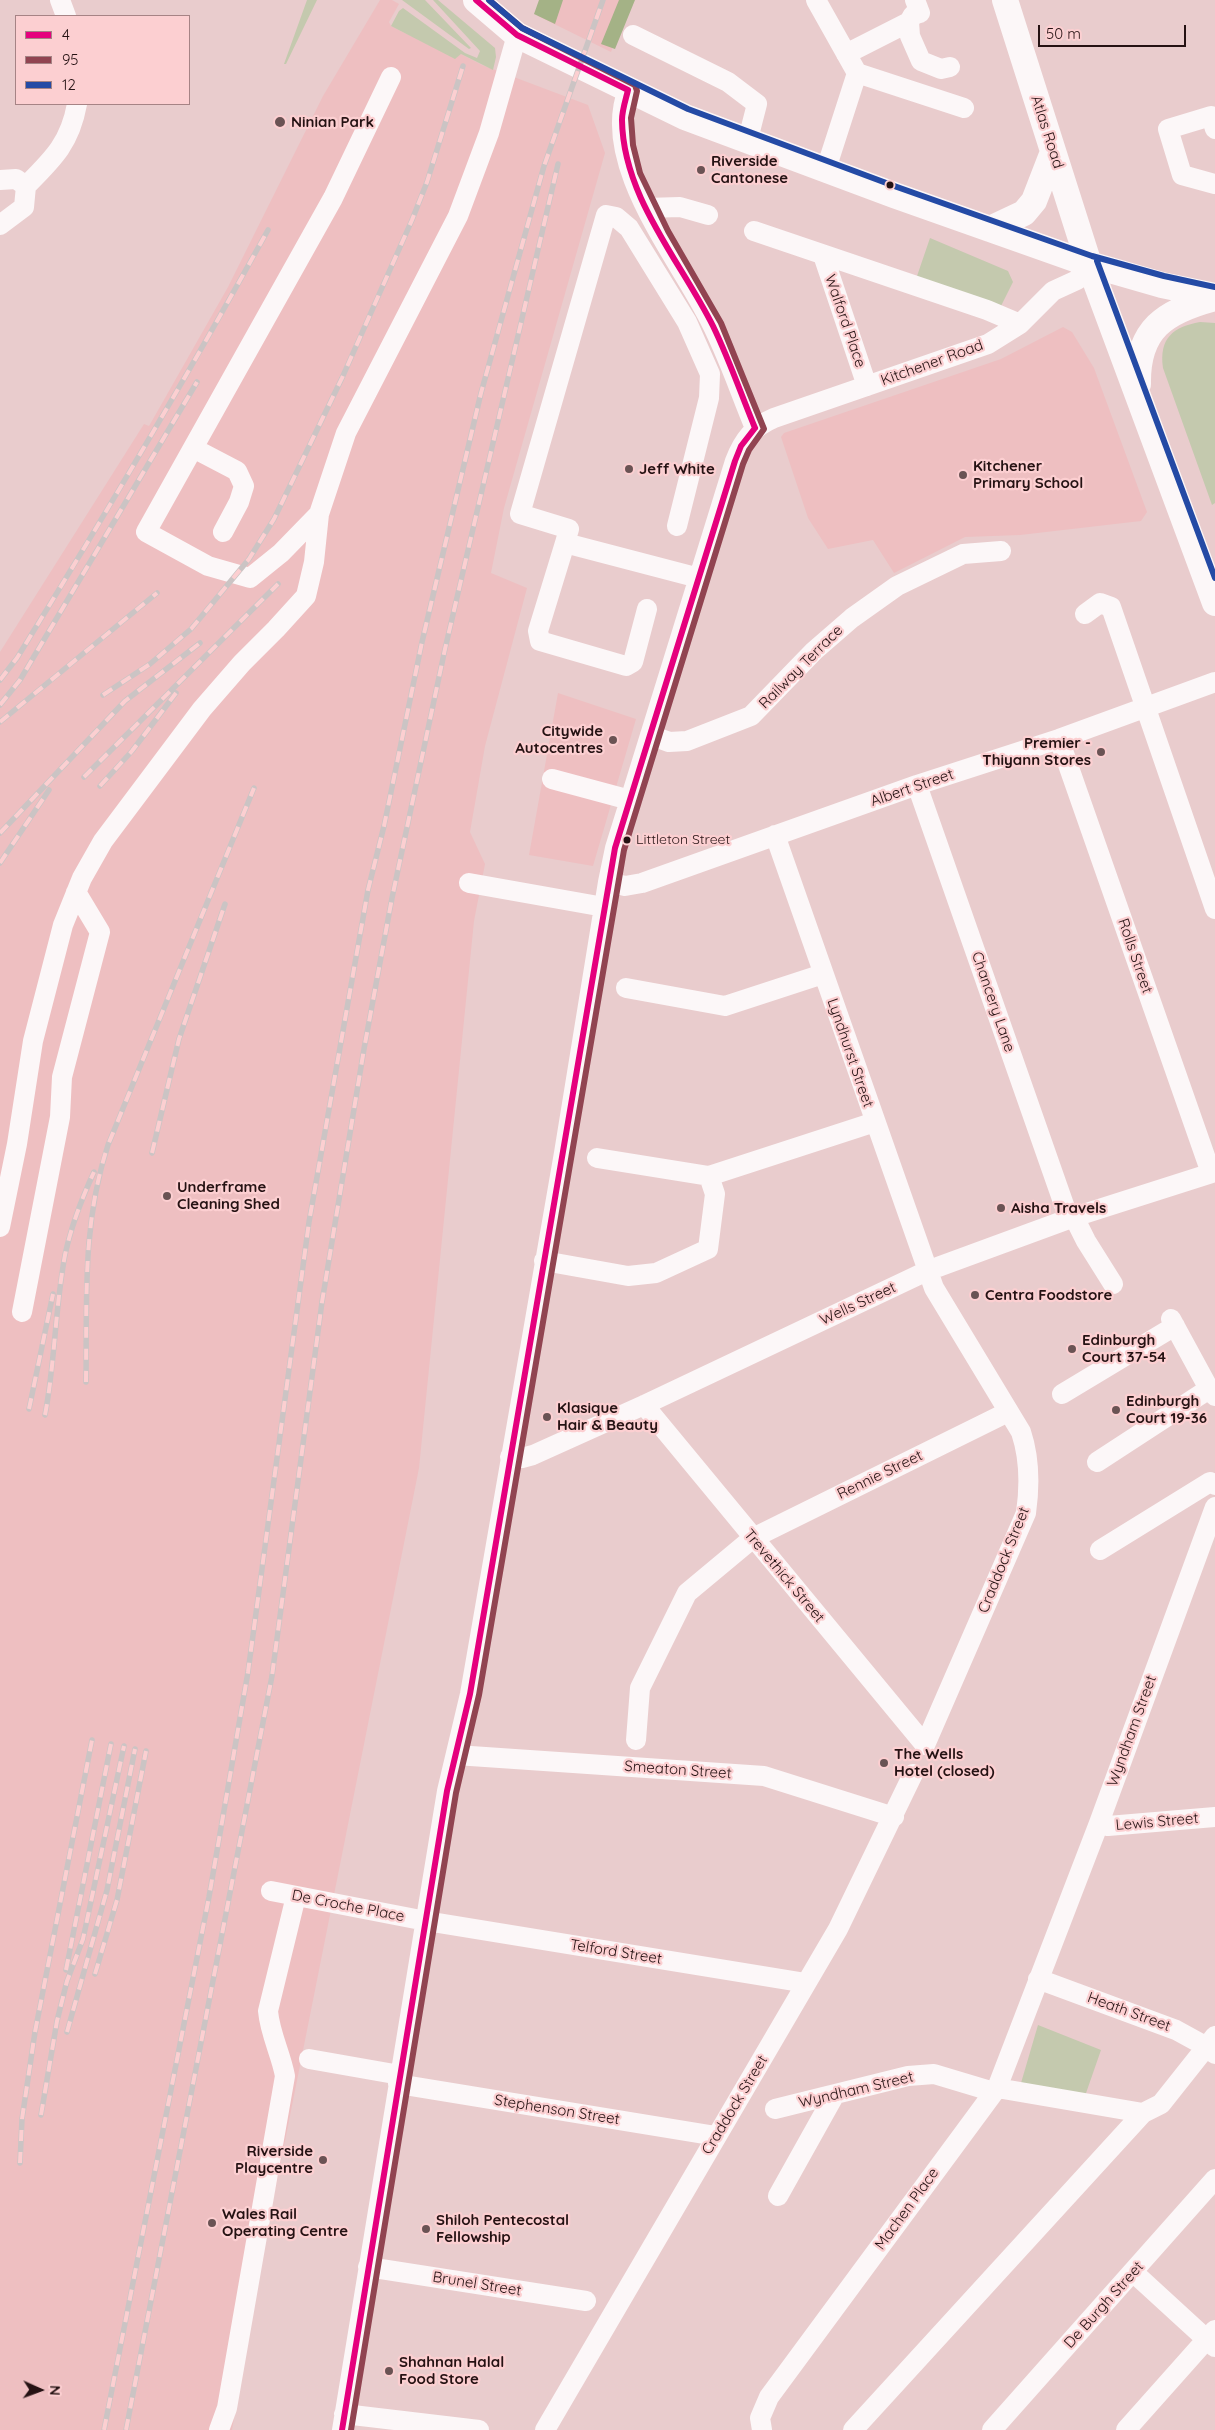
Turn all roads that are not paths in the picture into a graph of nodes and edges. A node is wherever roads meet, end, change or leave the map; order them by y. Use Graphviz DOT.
graph roads {
  1 [pos="60,0"];
  2 [pos="476,0"];
  3 [pos="816,0"];
  4 [pos="1005,0"];
  5 [pos="915,12"];
  6 [pos="66,15"];
  7 [pos="517,35"];
  8 [pos="633,35"];
  9 [pos="846,54"];
  10 [pos="950,67"];
  11 [pos="857,73"];
  12 [pos="391,77"];
  13 [pos="628,90"];
  14 [pos="77,105"];
  15 [pos="964,108"];
  16 [pos="1215,129"];
  17 [pos="748,139"];
  18 [pos="1053,152"];
  19 [pos="826,169"];
  20 [pos="0,180"];
  21 [pos="1215,184"];
  22 [pos="26,186"];
  23 [pos="646,208"];
  24 [pos="708,216"];
  25 [pos="0,225"];
  26 [pos="990,229"];
  27 [pos="754,232"];
  28 [pos="823,255"];
  29 [pos="1089,264"];
  30 [pos="1215,297"];
  31 [pos="1020,324"];
  32 [pos="867,386"];
  33 [pos="1138,392"];
  34 [pos="755,428"];
  35 [pos="193,448"];
  36 [pos="319,514"];
  37 [pos="677,526"];
  38 [pos="223,532"];
  39 [pos="564,543"];
  40 [pos="1001,551"];
  41 [pos="699,578"];
  42 [pos="1215,603"];
  43 [pos="648,609"];
  44 [pos="1086,614"];
  45 [pos="1215,682"];
  46 [pos="1146,708"];
  47 [pos="650,735"];
  48 [pos="1059,739"];
  49 [pos="552,779"];
  50 [pos="917,785"];
  51 [pos="630,800"];
  52 [pos="775,835"];
  53 [pos="608,882"];
  54 [pos="469,883"];
  55 [pos="76,892"];
  56 [pos="604,907"];
  57 [pos="1215,909"];
  58 [pos="823,974"];
  59 [pos="626,988"];
  60 [pos="875,1122"];
  61 [pos="597,1158"];
  62 [pos="1213,1173"];
  63 [pos="709,1176"];
  64 [pos="1071,1218"];
  65 [pos="0,1227"];
  66 [pos="544,1261"];
  67 [pos="927,1271"];
  68 [pos="1113,1284"];
  69 [pos="22,1312"];
  70 [pos="1212,1392"];
  71 [pos="1062,1394"];
  72 [pos="644,1406"];
  73 [pos="1008,1412"];
  74 [pos="510,1457"];
  75 [pos="1097,1462"];
  76 [pos="1215,1485"];
  77 [pos="1214,1509"];
  78 [pos="753,1538"];
  79 [pos="1100,1550"];
  80 [pos="636,1740"];
  81 [pos="926,1745"];
  82 [pos="456,1755"];
  83 [pos="913,1774"];
  84 [pos="894,1817"];
  85 [pos="1215,1817"];
  86 [pos="1099,1823"];
  87 [pos="270,1891"];
  88 [pos="296,1896"];
  89 [pos="426,1921"];
  90 [pos="1038,1979"];
  91 [pos="806,1983"];
  92 [pos="1212,2046"];
  93 [pos="309,2058"];
  94 [pos="399,2079"];
  95 [pos="996,2090"];
  96 [pos="835,2094"];
  97 [pos="776,2109"];
  98 [pos="1143,2113"];
  99 [pos="716,2136"];
  100 [pos="1215,2179"];
  101 [pos="778,2196"];
  102 [pos="368,2267"];
  103 [pos="1133,2272"];
  104 [pos="586,2300"];
  105 [pos="1212,2339"];
  106 [pos="343,2422"];
  107 [pos="219,2430"];
  108 [pos="479,2430"];
  109 [pos="545,2430"];
  110 [pos="762,2430"];
  111 [pos="853,2430"];
  112 [pos="992,2430"];
  113 [pos="1126,2430"];
  1 -- 6 [label="street"];
  2 -- 7 [label="main road"];
  3 -- 9 [label="street"];
  4 -- 18 [label="main road, Atlas Road"];
  5 -- 9 [label="street"];
  5 -- 10 [label="street"];
  7 -- 13 [label="main road"];
  7 -- 36 [label="street"];
  8 -- 17 [label="street"];
  9 -- 11 [label="street"];
  11 -- 15 [label="street"];
  11 -- 19 [label="street"];
  12 -- 35 [label="street"];
  13 -- 17 [label="main road"];
  13 -- 23 [label="street"];
  14 -- 22 [label="street"];
  16 -- 21 [label="street"];
  17 -- 19 [label="main road"];
  18 -- 26 [label="main road"];
  18 -- 29 [label="main road, Atlas Road"];
  19 -- 26 [label="main road"];
  20 -- 22 [label="street"];
  22 -- 25 [label="street"];
  23 -- 24 [label="street"];
  23 -- 34 [label="street"];
  26 -- 29 [label="main road"];
  27 -- 28 [label="street"];
  28 -- 31 [label="street"];
  28 -- 32 [label="street, Walford Place"];
  29 -- 30 [label="main road"];
  29 -- 31 [label="street, Kitchener Road"];
  29 -- 33 [label="main road, Atlas Road"];
  30 -- 33 [label="main road"];
  31 -- 32 [label="street, Kitchener Road"];
  32 -- 34 [label="street, Kitchener Road"];
  33 -- 42 [label="main road, Atlas Road"];
  34 -- 41 [label="street"];
  35 -- 36 [label="street"];
  35 -- 38 [label="street"];
  36 -- 55 [label="street"];
  37 -- 39 [label="street"];
  39 -- 41 [label="street"];
  39 -- 43 [label="street"];
  40 -- 47 [label="street, Railway Terrace"];
  41 -- 47 [label="street"];
  44 -- 46 [label="street"];
  45 -- 46 [label="street, Albert Street"];
  46 -- 48 [label="street, Albert Street"];
  46 -- 57 [label="street"];
  47 -- 51 [label="street"];
  48 -- 50 [label="street, Albert Street"];
  48 -- 62 [label="street, Rolls Street"];
  49 -- 51 [label="street"];
  50 -- 52 [label="street, Albert Street"];
  50 -- 64 [label="street, Chancery Lane"];
  51 -- 53 [label="street"];
  52 -- 53 [label="street, Albert Street"];
  52 -- 58 [label="street, Lyndhurst Street"];
  53 -- 56 [label="street"];
  54 -- 56 [label="street"];
  55 -- 65 [label="street"];
  55 -- 69 [label="street"];
  56 -- 66 [label="street"];
  58 -- 59 [label="street"];
  58 -- 60 [label="street, Lyndhurst Street"];
  60 -- 63 [label="street"];
  60 -- 67 [label="street, Lyndhurst Street"];
  61 -- 63 [label="street"];
  62 -- 64 [label="street, Wells Street"];
  63 -- 66 [label="street"];
  64 -- 67 [label="street, Wells Street"];
  64 -- 68 [label="street, Chancery Lane"];
  66 -- 74 [label="street"];
  67 -- 72 [label="street, Wells Street"];
  67 -- 73 [label="street, Craddock Street"];
  70 -- 71 [label="street"];
  70 -- 75 [label="street"];
  72 -- 74 [label="street, Wells Street"];
  72 -- 78 [label="street, Trevethick Street"];
  73 -- 78 [label="street, Rennie Street"];
  73 -- 81 [label="street, Craddock Street"];
  74 -- 82 [label="street"];
  76 -- 79 [label="street"];
  77 -- 86 [label="street, Wyndham Street"];
  78 -- 80 [label="street, Rennie Street"];
  78 -- 81 [label="street, Trevethick Street"];
  82 -- 84 [label="street, Smeaton Street"];
  82 -- 89 [label="street"];
  83 -- 84 [label="street, Craddock Street"];
  84 -- 91 [label="street, Craddock Street"];
  85 -- 86 [label="street, Lewis Street"];
  86 -- 90 [label="street, Wyndham Street"];
  87 -- 88 [label="street, De Croche Place"];
  88 -- 89 [label="street, De Croche Place"];
  88 -- 107 [label="street"];
  89 -- 91 [label="street, Telford Street"];
  89 -- 94 [label="street"];
  90 -- 92 [label="street, Heath Street"];
  90 -- 95 [label="street, Machen Place"];
  91 -- 99 [label="street, Craddock Street"];
  92 -- 98 [label="street"];
  93 -- 94 [label="street, Stephenson Street"];
  94 -- 99 [label="street, Stephenson Street"];
  94 -- 102 [label="street"];
  95 -- 96 [label="street, Wyndham Street"];
  95 -- 98 [label="street, Wyndham Street"];
  95 -- 110 [label="street, Machen Place"];
  96 -- 97 [label="street, Wyndham Street"];
  96 -- 101 [label="street"];
  98 -- 111 [label="street"];
  99 -- 109 [label="street, Craddock Street"];
  100 -- 103 [label="street, De Burgh Street"];
  102 -- 104 [label="street, Brunel Street"];
  102 -- 106 [label="street"];
  103 -- 105 [label="street"];
  103 -- 112 [label="street, De Burgh Street"];
  105 -- 113 [label="street"];
  106 -- 108 [label="street"];
}
